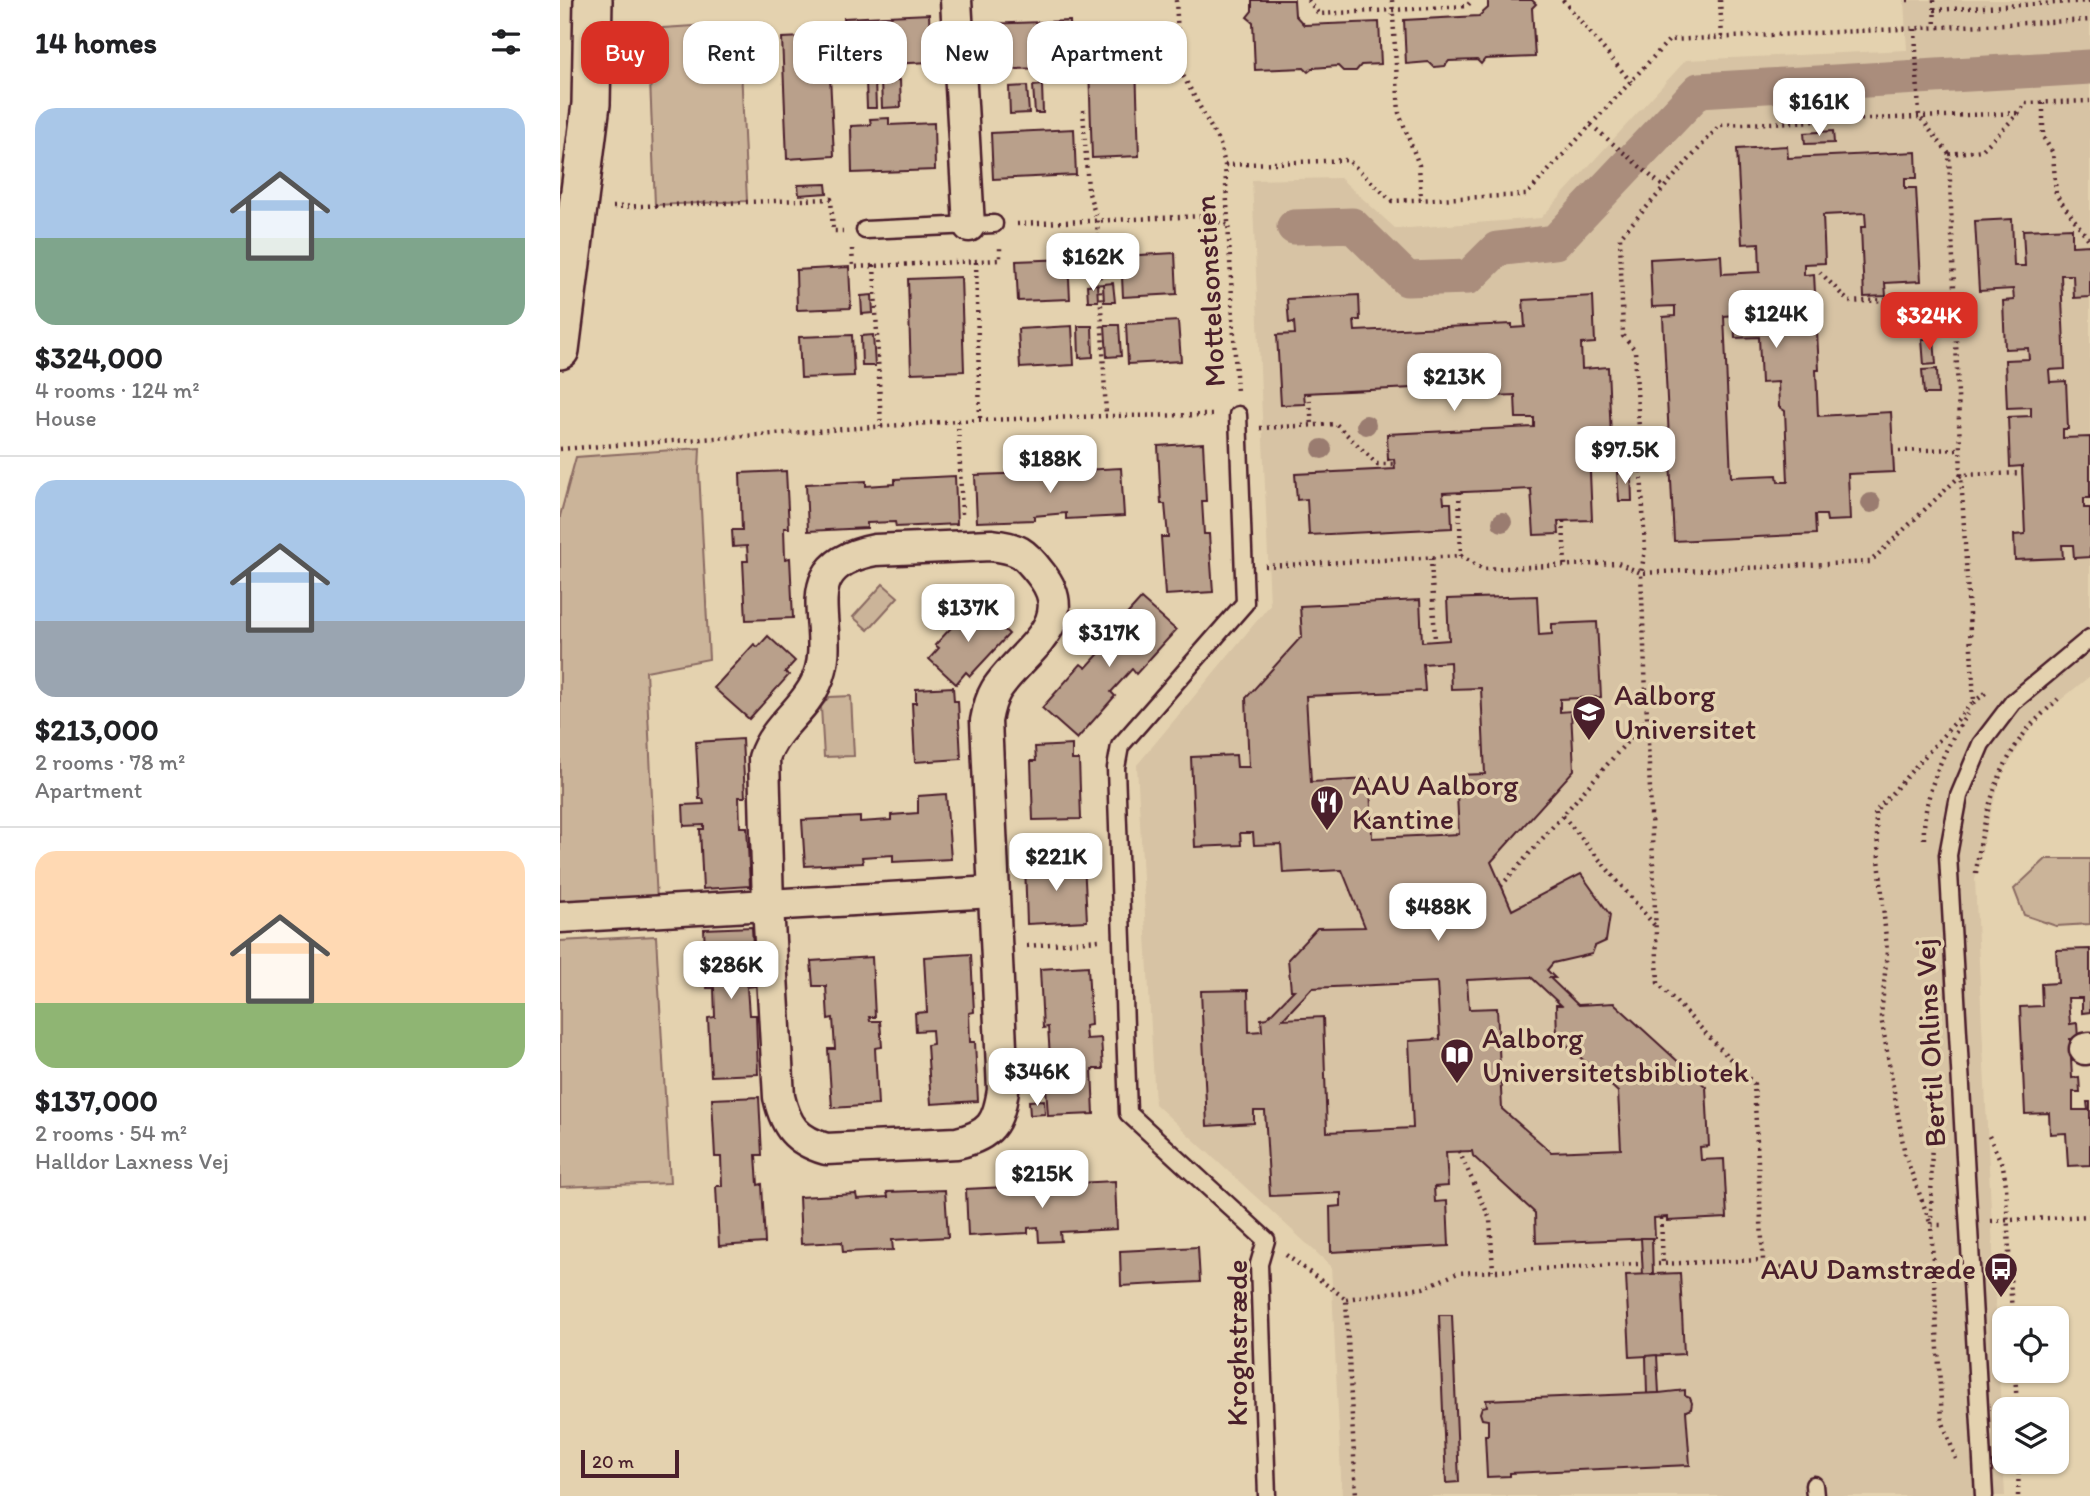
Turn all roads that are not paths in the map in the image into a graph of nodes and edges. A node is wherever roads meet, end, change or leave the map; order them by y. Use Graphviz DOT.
graph roads {
  1 [pos="593,0"];
  2 [pos="956,0"];
  3 [pos="988,229"];
  4 [pos="858,230"];
  5 [pos="560,350"];
  6 [pos="1238,422"];
  7 [pos="2090,638"];
  8 [pos="993,891"];
  9 [pos="768,906"];
  10 [pos="560,917"];
  11 [pos="1268,1496"];
  12 [pos="1984,1496"];
  1 -- 5 [label="street"];
  2 -- 3 [label="street"];
  3 -- 4 [label="lane"];
  6 -- 11 [label="lane, Kroghstræde"];
  7 -- 12 [label="lane, Bertil Ohlins Vej"];
  8 -- 9 [label="street"];
  8 -- 9 [label="street"];
  8 -- 9 [label="street"];
  9 -- 10 [label="street"];
}
